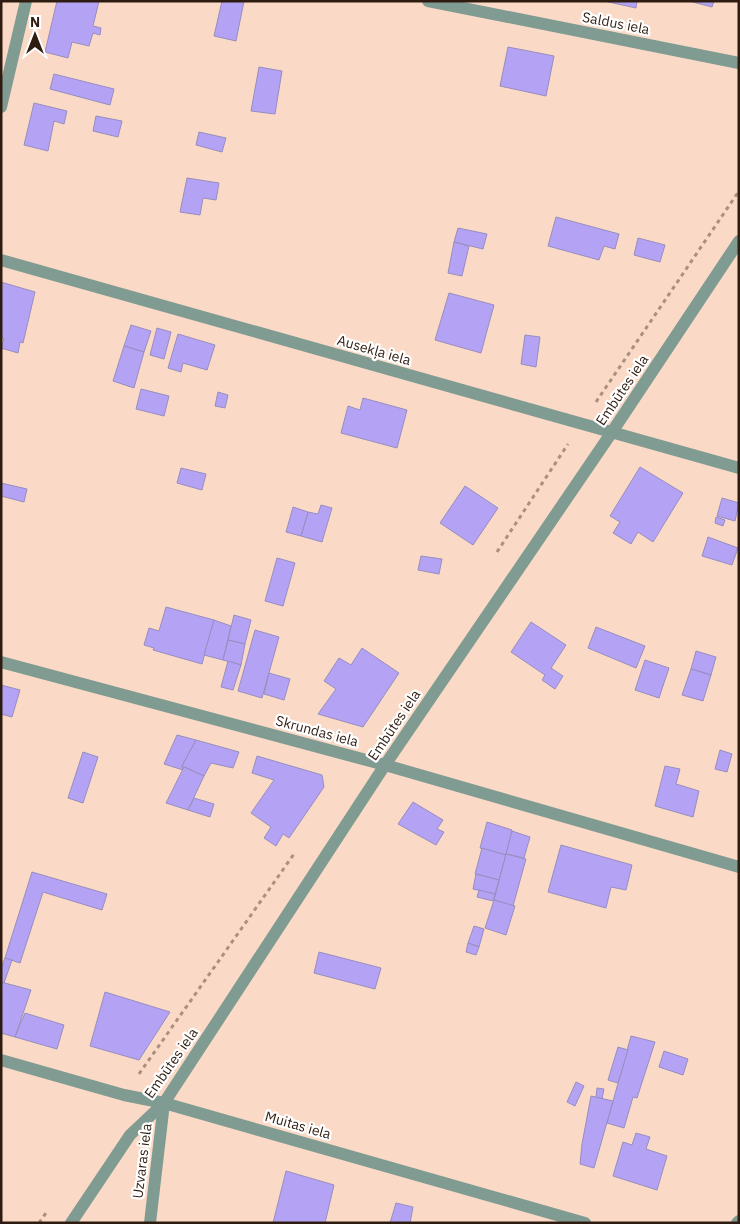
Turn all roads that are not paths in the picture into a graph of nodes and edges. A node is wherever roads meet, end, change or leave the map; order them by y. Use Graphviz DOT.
graph roads {
  1 [pos="26,1"];
  2 [pos="428,1"];
  3 [pos="739,63"];
  4 [pos="1,107"];
  5 [pos="739,240"];
  6 [pos="1,260"];
  7 [pos="612,432"];
  8 [pos="739,468"];
  9 [pos="1,662"];
  10 [pos="384,765"];
  11 [pos="739,867"];
  12 [pos="1,1060"];
  13 [pos="164,1103"];
  14 [pos="71,1223"];
  15 [pos="150,1223"];
  16 [pos="585,1223"];
  1 -- 4 [label="street"];
  2 -- 3 [label="street, Saldus iela"];
  5 -- 7 [label="street, Embūtes iela"];
  6 -- 7 [label="street, Ausekļa iela"];
  7 -- 8 [label="street, Ausekļa iela"];
  7 -- 10 [label="street, Embūtes iela"];
  9 -- 10 [label="street, Skrundas iela"];
  10 -- 11 [label="street, Skrundas iela"];
  10 -- 13 [label="street, Embūtes iela"];
  12 -- 13 [label="street, Muitas iela"];
  13 -- 14 [label="street, Embūtes iela"];
  13 -- 15 [label="street, Uzvaras iela"];
  13 -- 16 [label="street, Muitas iela"];
}
